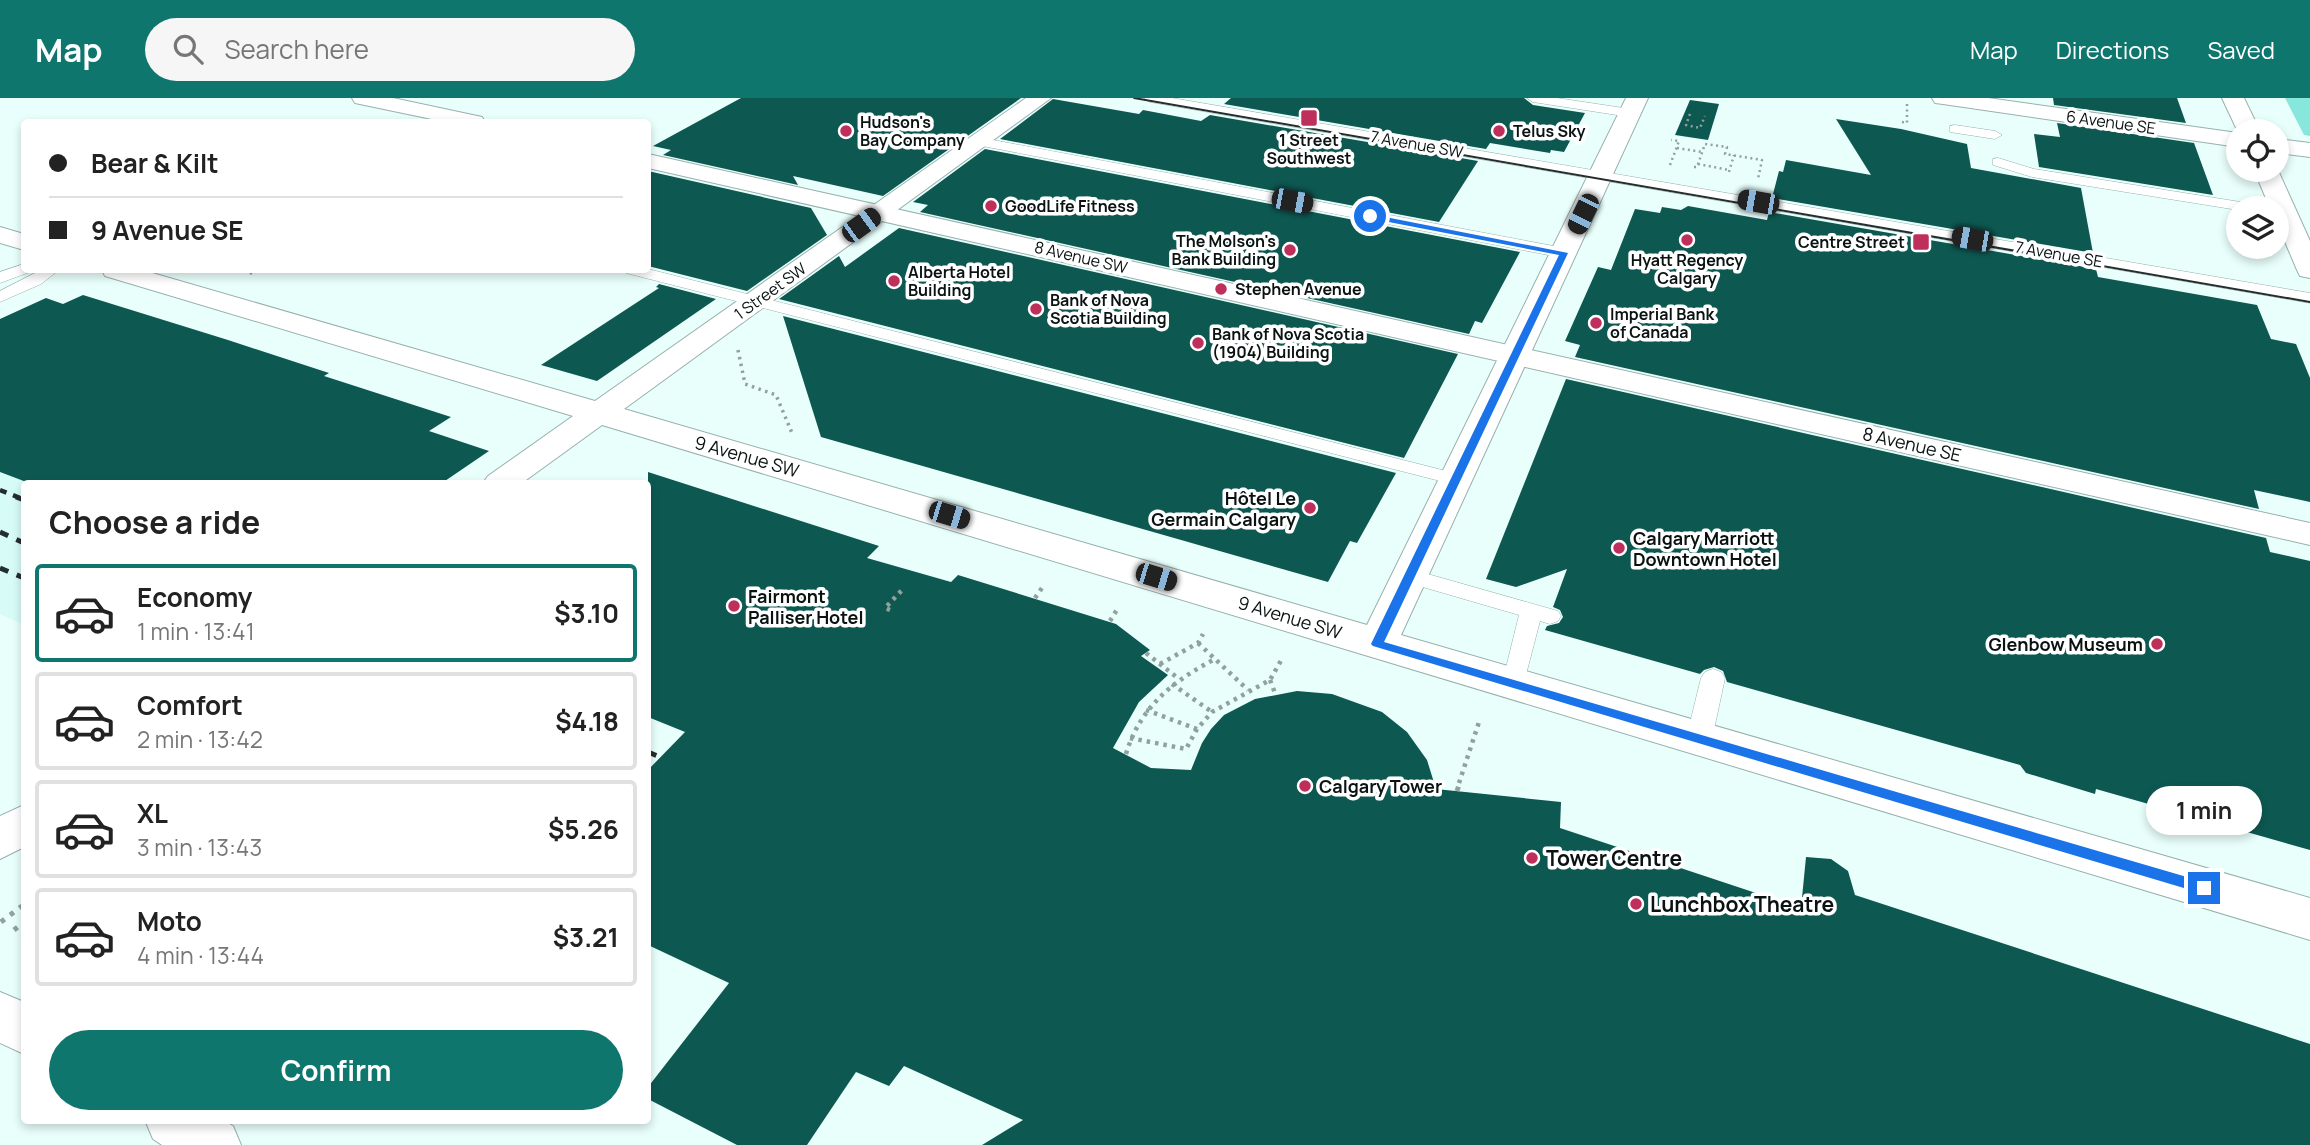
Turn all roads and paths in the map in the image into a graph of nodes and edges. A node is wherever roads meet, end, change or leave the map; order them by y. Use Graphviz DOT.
graph roads {
  1 [pos="363,98"];
  2 [pos="443,98"];
  3 [pos="1040,98"];
  4 [pos="1150,98"];
  5 [pos="1533,98"];
  6 [pos="1942,98"];
  7 [pos="2233,98"];
  8 [pos="1908,104"];
  9 [pos="1634,106"];
  10 [pos="416,110"];
  11 [pos="1690,114"];
  12 [pos="1705,116"];
  13 [pos="394,119"];
  14 [pos="460,119"];
  15 [pos="1681,119"];
  16 [pos="2243,119"];
  17 [pos="1688,121"];
  18 [pos="1902,122"];
  19 [pos="1955,129"];
  20 [pos="1995,135"];
  21 [pos="2226,138"];
  22 [pos="1671,140"];
  23 [pos="977,141"];
  24 [pos="2289,147"];
  25 [pos="1676,148"];
  26 [pos="2310,150"];
  27 [pos="1702,152"];
  28 [pos="1667,155"];
  29 [pos="1734,155"];
  30 [pos="1673,157"];
  31 [pos="651,162"];
  32 [pos="1998,162"];
  33 [pos="1698,164"];
  34 [pos="1670,165"];
  35 [pos="1729,170"];
  36 [pos="1688,171"];
  37 [pos="1601,175"];
  38 [pos="1735,177"];
  39 [pos="1758,179"];
  40 [pos="2226,204"];
  41 [pos="879,212"];
  42 [pos="2289,229"];
  43 [pos="0,235"];
  44 [pos="21,241"];
  45 [pos="1564,253"];
  46 [pos="21,270"];
  47 [pos="2310,271"];
  48 [pos="47,273"];
  49 [pos="126,273"];
  50 [pos="644,273"];
  51 [pos="0,278"];
  52 [pos="0,297"];
  53 [pos="2310,298"];
  54 [pos="756,300"];
  55 [pos="737,345"];
  56 [pos="1514,355"];
  57 [pos="599,413"];
  58 [pos="792,433"];
  59 [pos="1455,479"];
  60 [pos="504,480"];
  61 [pos="2310,534"];
  62 [pos="1410,576"];
  63 [pos="1044,585"];
  64 [pos="904,588"];
  65 [pos="1035,598"];
  66 [pos="1118,608"];
  67 [pos="890,610"];
  68 [pos="1110,621"];
  69 [pos="1203,634"];
  70 [pos="1198,643"];
  71 [pos="1377,644"];
  72 [pos="1146,653"];
  73 [pos="1283,657"];
  74 [pos="1215,659"];
  75 [pos="1160,664"];
  76 [pos="1713,678"];
  77 [pos="1180,679"];
  78 [pos="1270,680"];
  79 [pos="1171,684"];
  80 [pos="1514,684"];
  81 [pos="1248,690"];
  82 [pos="1275,693"];
  83 [pos="1146,710"];
  84 [pos="1213,712"];
  85 [pos="1480,719"];
  86 [pos="1197,729"];
  87 [pos="1129,738"];
  88 [pos="1699,739"];
  89 [pos="1126,754"];
  90 [pos="1457,791"];
  91 [pos="21,825"];
  92 [pos="0,840"];
  93 [pos="21,907"];
  94 [pos="2310,919"];
  95 [pos="1,922"];
  96 [pos="21,924"];
  97 [pos="14,930"];
  98 [pos="0,1016"];
  99 [pos="21,1028"];
  100 [pos="179,1124"];
  101 [pos="213,1145"];
  1 -- 10 [label="street"];
  2 -- 10 [label="street"];
  3 -- 23 [label="street, 1 Street SW"];
  4 -- 37 [label="lane, 7 Avenue SW"];
  5 -- 9 [label="lane"];
  6 -- 21 [label="street, 6 Avenue SE"];
  7 -- 16 [label="street"];
  8 -- 18 [label="path"];
  9 -- 37 [label="street"];
  10 -- 13 [label="street"];
  10 -- 14 [label="street"];
  11 -- 17 [label="path"];
  12 -- 17 [label="path"];
  15 -- 17 [label="path"];
  19 -- 20 [label="lane"];
  22 -- 25 [label="path"];
  23 -- 41 [label="street, 1 Street SW"];
  23 -- 45 [label="lane"];
  24 -- 26 [label="street"];
  25 -- 27 [label="path"];
  25 -- 30 [label="path"];
  27 -- 29 [label="path"];
  27 -- 33 [label="path"];
  28 -- 30 [label="path"];
  29 -- 35 [label="path"];
  29 -- 39 [label="path"];
  30 -- 34 [label="path"];
  31 -- 41 [label="street, 8 Avenue SW"];
  32 -- 40 [label="lane"];
  33 -- 35 [label="path"];
  33 -- 36 [label="path"];
  35 -- 38 [label="path"];
  37 -- 45 [label="street"];
  37 -- 53 [label="lane, 7 Avenue SE"];
  41 -- 54 [label="street, 1 Street SW"];
  41 -- 56 [label="street, 8 Avenue SW"];
  42 -- 47 [label="street"];
  43 -- 44 [label="street"];
  45 -- 56 [label="street"];
  46 -- 51 [label="lane"];
  48 -- 52 [label="lane"];
  49 -- 57 [label="street, 9 Avenue SW"];
  50 -- 54 [label="lane"];
  54 -- 57 [label="street, 1 Street SW"];
  54 -- 59 [label="lane"];
  55 -- 58 [label="path"];
  56 -- 59 [label="street"];
  56 -- 61 [label="street, 8 Avenue SE"];
  57 -- 60 [label="street, 1 Street SW"];
  57 -- 71 [label="street, 9 Avenue SW"];
  59 -- 62 [label="street"];
  62 -- 71 [label="street"];
  62 -- 80 [label="lane"];
  63 -- 65 [label="path"];
  64 -- 67 [label="path"];
  66 -- 68 [label="path"];
  69 -- 70 [label="path"];
  70 -- 74 [label="path"];
  70 -- 75 [label="path"];
  71 -- 80 [label="street, 9 Avenue SW"];
  72 -- 75 [label="path"];
  73 -- 78 [label="path"];
  74 -- 77 [label="path"];
  74 -- 81 [label="path"];
  75 -- 77 [label="path"];
  76 -- 88 [label="lane"];
  77 -- 79 [label="path"];
  78 -- 81 [label="path"];
  78 -- 82 [label="path"];
  79 -- 83 [label="path"];
  79 -- 84 [label="path"];
  80 -- 88 [label="street, 9 Avenue SW"];
  81 -- 84 [label="path"];
  83 -- 86 [label="path"];
  83 -- 87 [label="path"];
  84 -- 86 [label="path"];
  85 -- 90 [label="path"];
  86 -- 87 [label="path"];
  87 -- 89 [label="path"];
  88 -- 94 [label="street, 9 Avenue SW"];
  91 -- 92 [label="street"];
  93 -- 95 [label="path"];
  96 -- 97 [label="path"];
  98 -- 99 [label="street"];
  100 -- 101 [label="street"];
}
